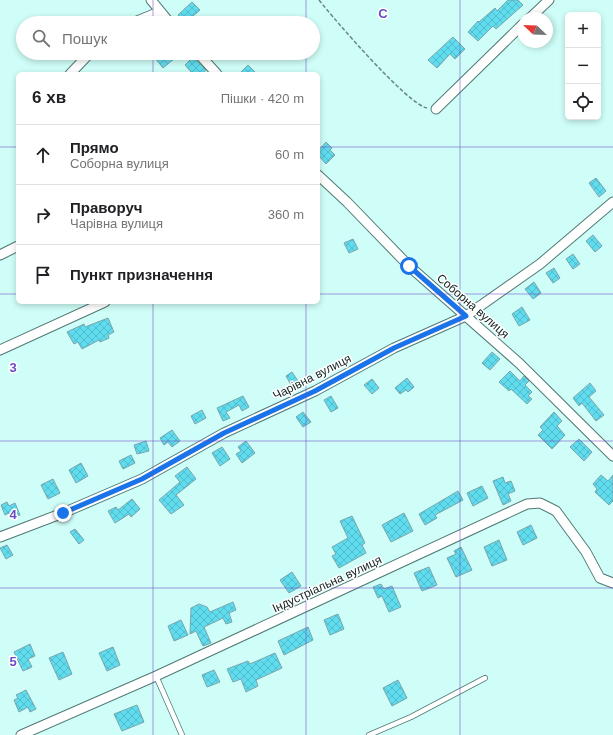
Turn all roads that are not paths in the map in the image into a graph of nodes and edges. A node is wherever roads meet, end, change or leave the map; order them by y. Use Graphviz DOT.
graph roads {
  1 [pos="151,0"];
  2 [pos="549,0"];
  3 [pos="159,12"];
  4 [pos="536,12"];
  5 [pos="149,16"];
  6 [pos="163,16"];
  7 [pos="517,30"];
  8 [pos="83,60"];
  9 [pos="204,60"];
  10 [pos="72,72"];
  11 [pos="215,72"];
  12 [pos="436,110"];
  13 [pos="320,177"];
  14 [pos="613,202"];
  15 [pos="16,247"];
  16 [pos="0,255"];
  17 [pos="101,304"];
  18 [pos="466,316"];
  19 [pos="0,350"];
  20 [pos="613,456"];
  21 [pos="0,537"];
  22 [pos="613,584"];
  23 [pos="156,676"];
  24 [pos="485,678"];
  25 [pos="21,735"];
  26 [pos="182,735"];
  27 [pos="369,735"];
  1 -- 3 [label="street"];
  2 -- 4 [label="street"];
  3 -- 5 [label="street"];
  3 -- 6 [label="street"];
  7 -- 12 [label="street"];
  8 -- 10 [label="street"];
  9 -- 11 [label="street"];
  13 -- 18 [label="street, Соборна вулиця"];
  14 -- 18 [label="street, Чарівна вулиця"];
  15 -- 16 [label="street"];
  17 -- 19 [label="street"];
  18 -- 20 [label="street, Соборна вулиця"];
  18 -- 21 [label="street, Чарівна вулиця"];
  22 -- 23 [label="street, Індустріальна вулиця"];
  23 -- 25 [label="street, Індустріальна вулиця"];
  23 -- 26 [label="lane"];
  24 -- 27 [label="lane"];
}
